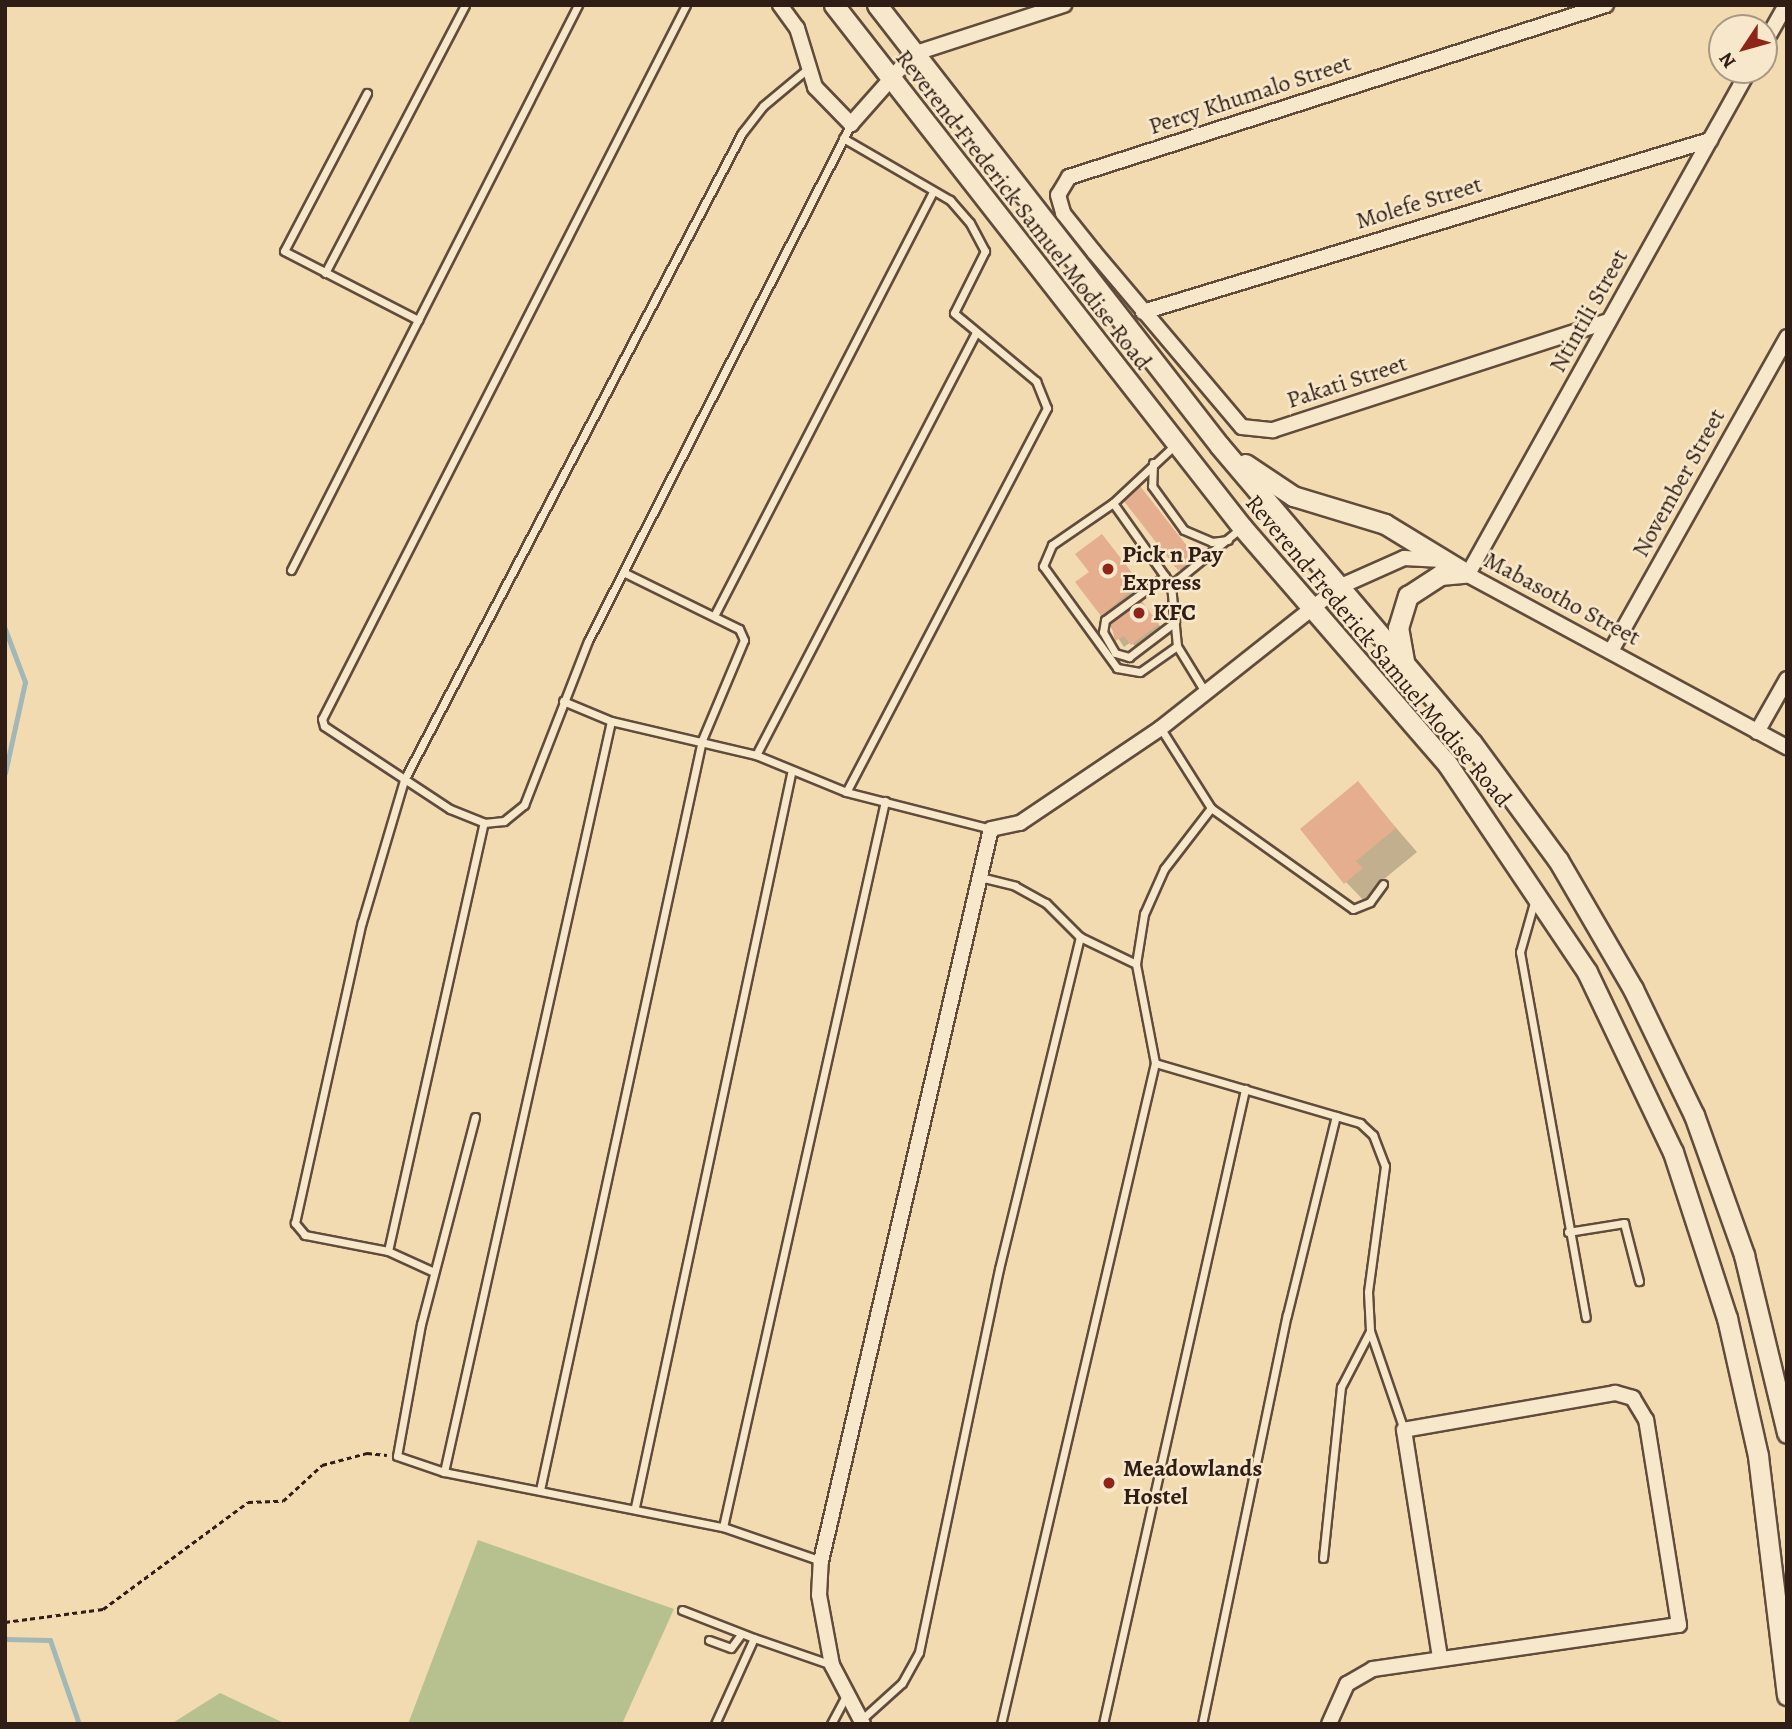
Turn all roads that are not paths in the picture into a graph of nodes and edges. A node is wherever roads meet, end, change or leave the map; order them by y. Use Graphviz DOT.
graph roads {
  1 [pos="465,5"];
  2 [pos="578,5"];
  3 [pos="686,5"];
  4 [pos="780,5"];
  5 [pos="834,5"];
  6 [pos="877,5"];
  7 [pos="1064,5"];
  8 [pos="1606,5"];
  9 [pos="913,54"];
  10 [pos="806,70"];
  11 [pos="886,77"];
  12 [pos="1741,84"];
  13 [pos="367,93"];
  14 [pos="850,124"];
  15 [pos="843,138"];
  16 [pos="1710,140"];
  17 [pos="932,193"];
  18 [pos="325,273"];
  19 [pos="1143,312"];
  20 [pos="418,320"];
  21 [pos="1609,321"];
  22 [pos="976,333"];
  23 [pos="1787,337"];
  24 [pos="1177,443"];
  25 [pos="1219,445"];
  26 [pos="1153,463"];
  27 [pos="1112,503"];
  28 [pos="1242,527"];
  29 [pos="1228,540"];
  30 [pos="291,570"];
  31 [pos="623,572"];
  32 [pos="1465,573"];
  33 [pos="1165,576"];
  34 [pos="1171,585"];
  35 [pos="1339,587"];
  36 [pos="1311,607"];
  37 [pos="714,616"];
  38 [pos="1175,622"];
  39 [pos="1177,646"];
  40 [pos="1611,651"];
  41 [pos="1405,663"];
  42 [pos="1787,678"];
  43 [pos="1204,690"];
  44 [pos="563,701"];
  45 [pos="611,721"];
  46 [pos="1161,728"];
  47 [pos="1758,732"];
  48 [pos="702,740"];
  49 [pos="1787,747"];
  50 [pos="756,755"];
  51 [pos="791,774"];
  52 [pos="404,780"];
  53 [pos="846,792"];
  54 [pos="885,801"];
  55 [pos="1211,808"];
  56 [pos="484,822"];
  57 [pos="991,829"];
  58 [pos="977,876"];
  59 [pos="1383,884"];
  60 [pos="1538,893"];
  61 [pos="1080,937"];
  62 [pos="1136,964"];
  63 [pos="1155,1063"];
  64 [pos="1245,1089"];
  65 [pos="1336,1116"];
  66 [pos="475,1117"];
  67 [pos="1569,1232"];
  68 [pos="388,1251"];
  69 [pos="434,1272"];
  70 [pos="1639,1281"];
  71 [pos="1586,1317"];
  72 [pos="1370,1331"];
  73 [pos="1404,1430"];
  74 [pos="1787,1433"];
  75 [pos="444,1472"];
  76 [pos="541,1490"];
  77 [pos="635,1507"];
  78 [pos="723,1527"];
  79 [pos="1323,1558"];
  80 [pos="821,1561"];
  81 [pos="682,1609"];
  82 [pos="741,1633"];
  83 [pos="754,1639"];
  84 [pos="709,1640"];
  85 [pos="1440,1658"];
  86 [pos="832,1665"];
  87 [pos="847,1694"];
  88 [pos="1787,1695"];
  89 [pos="862,1722"];
  90 [pos="715,1724"];
  91 [pos="831,1724"];
  92 [pos="1002,1724"];
  93 [pos="1103,1724"];
  94 [pos="1202,1724"];
  95 [pos="1328,1724"];
  1 -- 18 [label="lane"];
  2 -- 20 [label="lane"];
  3 -- 52 [label="lane"];
  4 -- 10 [label="street"];
  5 -- 11 [label="main road, Reverend Frederick Samuel Modise Road"];
  6 -- 9 [label="main road, Reverend Frederick Samuel Modise Road"];
  7 -- 9 [label="street"];
  8 -- 19 [label="street, Percy Khumalo Street"];
  9 -- 11 [label="street"];
  9 -- 25 [label="main road, Reverend Frederick Samuel Modise Road"];
  10 -- 14 [label="street"];
  10 -- 52 [label="lane"];
  11 -- 14 [label="street"];
  11 -- 24 [label="main road, Reverend Frederick Samuel Modise Road"];
  12 -- 16 [label="street, Ntintili Street"];
  13 -- 18 [label="lane"];
  14 -- 15 [label="lane"];
  15 -- 17 [label="lane"];
  15 -- 31 [label="lane"];
  16 -- 19 [label="street, Molefe Street"];
  16 -- 21 [label="street, Ntintili Street"];
  17 -- 22 [label="lane"];
  17 -- 37 [label="lane"];
  18 -- 20 [label="lane"];
  19 -- 21 [label="street, Pakati Street"];
  20 -- 30 [label="lane"];
  21 -- 32 [label="street, Ntintili Street"];
  22 -- 50 [label="lane"];
  22 -- 53 [label="lane"];
  23 -- 40 [label="street, November Street"];
  24 -- 26 [label="lane"];
  24 -- 28 [label="main road, Reverend Frederick Samuel Modise Road"];
  25 -- 32 [label="main road"];
  25 -- 35 [label="main road, Reverend Frederick Samuel Modise Road"];
  26 -- 27 [label="lane"];
  26 -- 29 [label="lane"];
  27 -- 33 [label="lane"];
  27 -- 39 [label="lane"];
  28 -- 29 [label="lane"];
  28 -- 36 [label="main road, Reverend Frederick Samuel Modise Road"];
  29 -- 34 [label="lane"];
  31 -- 37 [label="lane"];
  31 -- 44 [label="lane"];
  32 -- 35 [label="street, Mabasotho Street"];
  32 -- 40 [label="street, Mabasotho Street"];
  32 -- 41 [label="main road"];
  33 -- 34 [label="lane"];
  33 -- 38 [label="lane"];
  34 -- 38 [label="lane"];
  35 -- 36 [label="street, Mabasotho Street"];
  35 -- 41 [label="main road, Reverend Frederick Samuel Modise Road"];
  36 -- 43 [label="street, Mabasotho Street"];
  36 -- 60 [label="main road, Reverend Frederick Samuel Modise Road"];
  37 -- 48 [label="lane"];
  38 -- 39 [label="lane"];
  39 -- 43 [label="lane"];
  40 -- 47 [label="street, Mabasotho Street"];
  41 -- 74 [label="main road, Reverend Frederick Samuel Modise Road"];
  42 -- 47 [label="street"];
  43 -- 46 [label="street, Mabasotho Street"];
  44 -- 45 [label="lane"];
  44 -- 56 [label="lane"];
  45 -- 48 [label="lane"];
  45 -- 75 [label="lane"];
  46 -- 55 [label="lane"];
  46 -- 57 [label="street, Mabasotho Street"];
  47 -- 49 [label="street, Mabasotho Street"];
  48 -- 50 [label="lane"];
  48 -- 76 [label="lane"];
  50 -- 51 [label="lane"];
  51 -- 53 [label="lane"];
  51 -- 77 [label="lane"];
  52 -- 56 [label="lane"];
  52 -- 68 [label="lane"];
  53 -- 54 [label="lane"];
  54 -- 57 [label="lane"];
  54 -- 78 [label="lane"];
  55 -- 59 [label="lane"];
  55 -- 62 [label="lane"];
  56 -- 68 [label="lane"];
  57 -- 58 [label="street"];
  58 -- 61 [label="lane"];
  58 -- 80 [label="street"];
  60 -- 67 [label="lane"];
  60 -- 88 [label="main road, Reverend Frederick Samuel Modise Road"];
  61 -- 62 [label="lane"];
  61 -- 89 [label="lane"];
  62 -- 63 [label="lane"];
  63 -- 64 [label="lane"];
  63 -- 92 [label="lane"];
  64 -- 65 [label="lane"];
  64 -- 93 [label="lane"];
  65 -- 72 [label="lane"];
  65 -- 94 [label="lane"];
  66 -- 69 [label="lane"];
  67 -- 70 [label="lane"];
  67 -- 71 [label="lane"];
  68 -- 69 [label="lane"];
  69 -- 75 [label="lane"];
  72 -- 73 [label="lane"];
  72 -- 79 [label="lane"];
  73 -- 85 [label="street"];
  73 -- 85 [label="street"];
  75 -- 76 [label="lane"];
  76 -- 77 [label="lane"];
  77 -- 78 [label="lane"];
  78 -- 80 [label="lane"];
  80 -- 86 [label="street"];
  81 -- 82 [label="lane"];
  82 -- 83 [label="lane"];
  82 -- 84 [label="lane"];
  83 -- 86 [label="lane"];
  83 -- 90 [label="lane"];
  85 -- 95 [label="street"];
  86 -- 87 [label="street"];
  87 -- 89 [label="street"];
  87 -- 91 [label="lane"];
}
